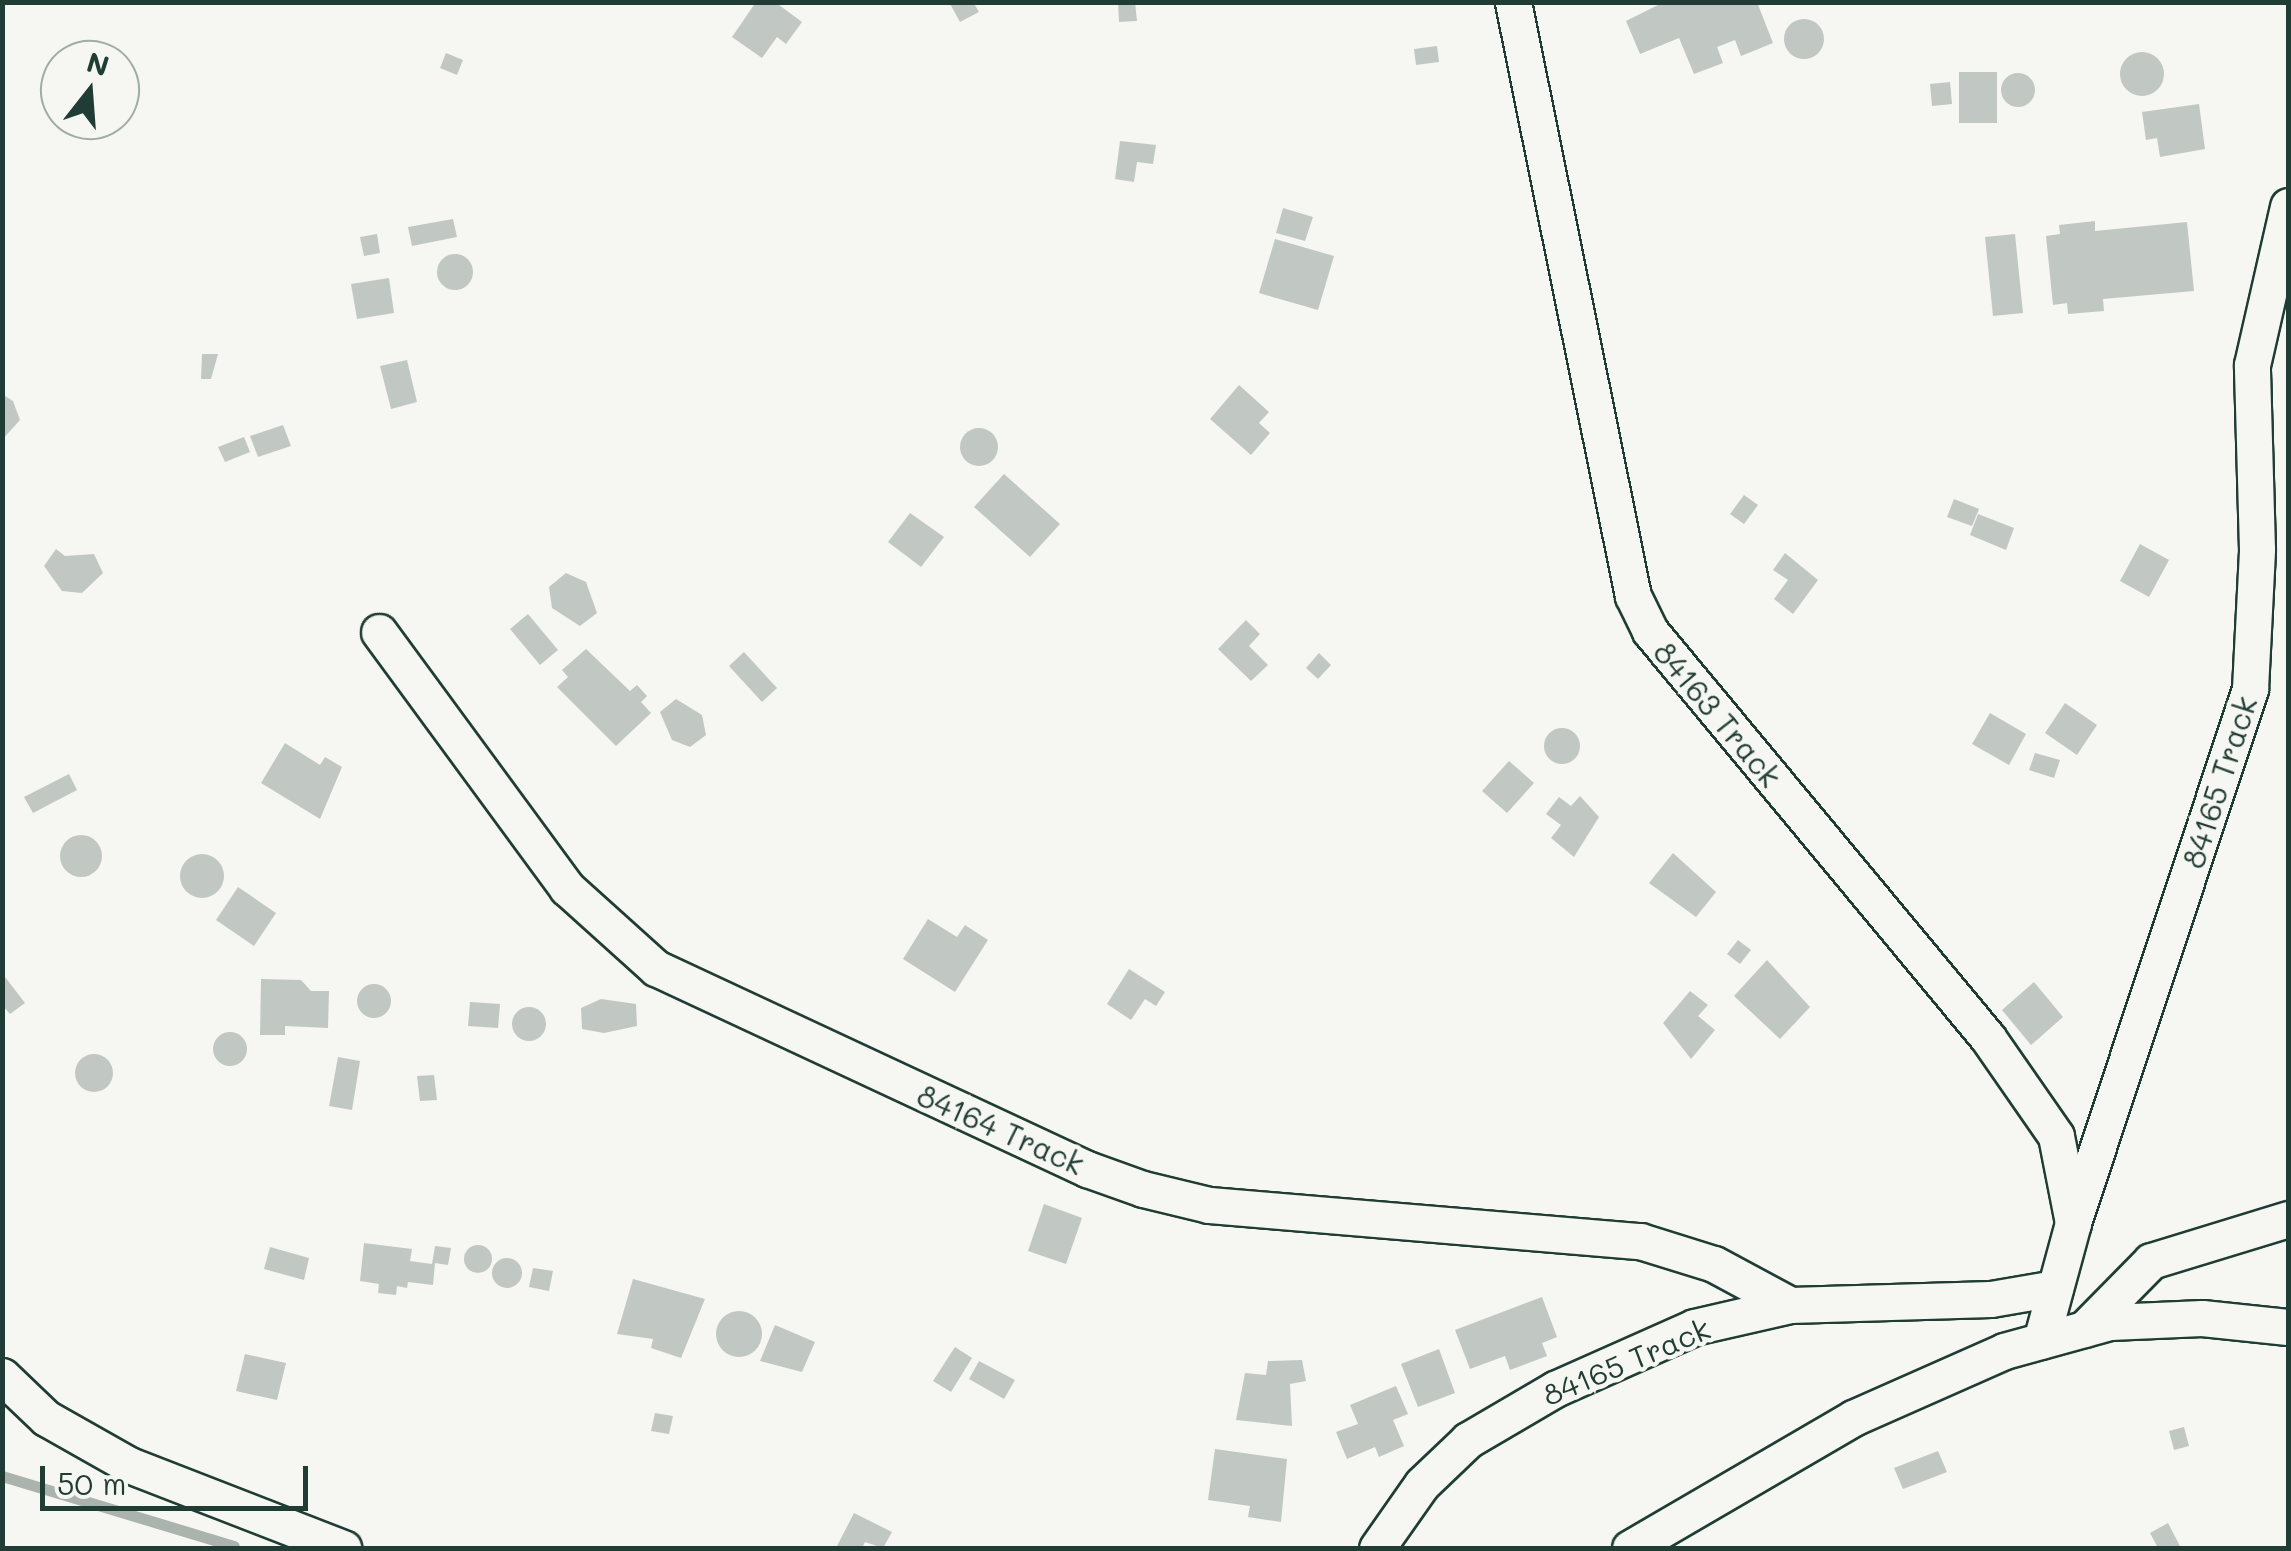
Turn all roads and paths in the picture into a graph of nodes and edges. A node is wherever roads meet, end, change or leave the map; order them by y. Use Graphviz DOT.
graph roads {
  1 [pos="1513,2"];
  2 [pos="2288,206"];
  3 [pos="379,632"];
  4 [pos="2288,1219"];
  5 [pos="2072,1223"];
  6 [pos="2055,1288"];
  7 [pos="1790,1304"];
  8 [pos="2288,1327"];
  9 [pos="2084,1329"];
  10 [pos="2041,1341"];
  11 [pos="2,1376"];
  12 [pos="343,1548"];
  13 [pos="1378,1548"];
  14 [pos="1630,1548"];
  1 -- 5 [label="street, 84163 Track"];
  2 -- 5 [label="street, 84165 Track"];
  3 -- 7 [label="street, 84164 Track"];
  4 -- 9 [label="street"];
  5 -- 6 [label="street, 84163 Track"];
  6 -- 7 [label="street, 84165 Track"];
  6 -- 10 [label="street, 84163 Track"];
  7 -- 13 [label="street, 84165 Track"];
  8 -- 9 [label="street"];
  9 -- 10 [label="street"];
  10 -- 14 [label="street"];
  11 -- 12 [label="street"];
}
